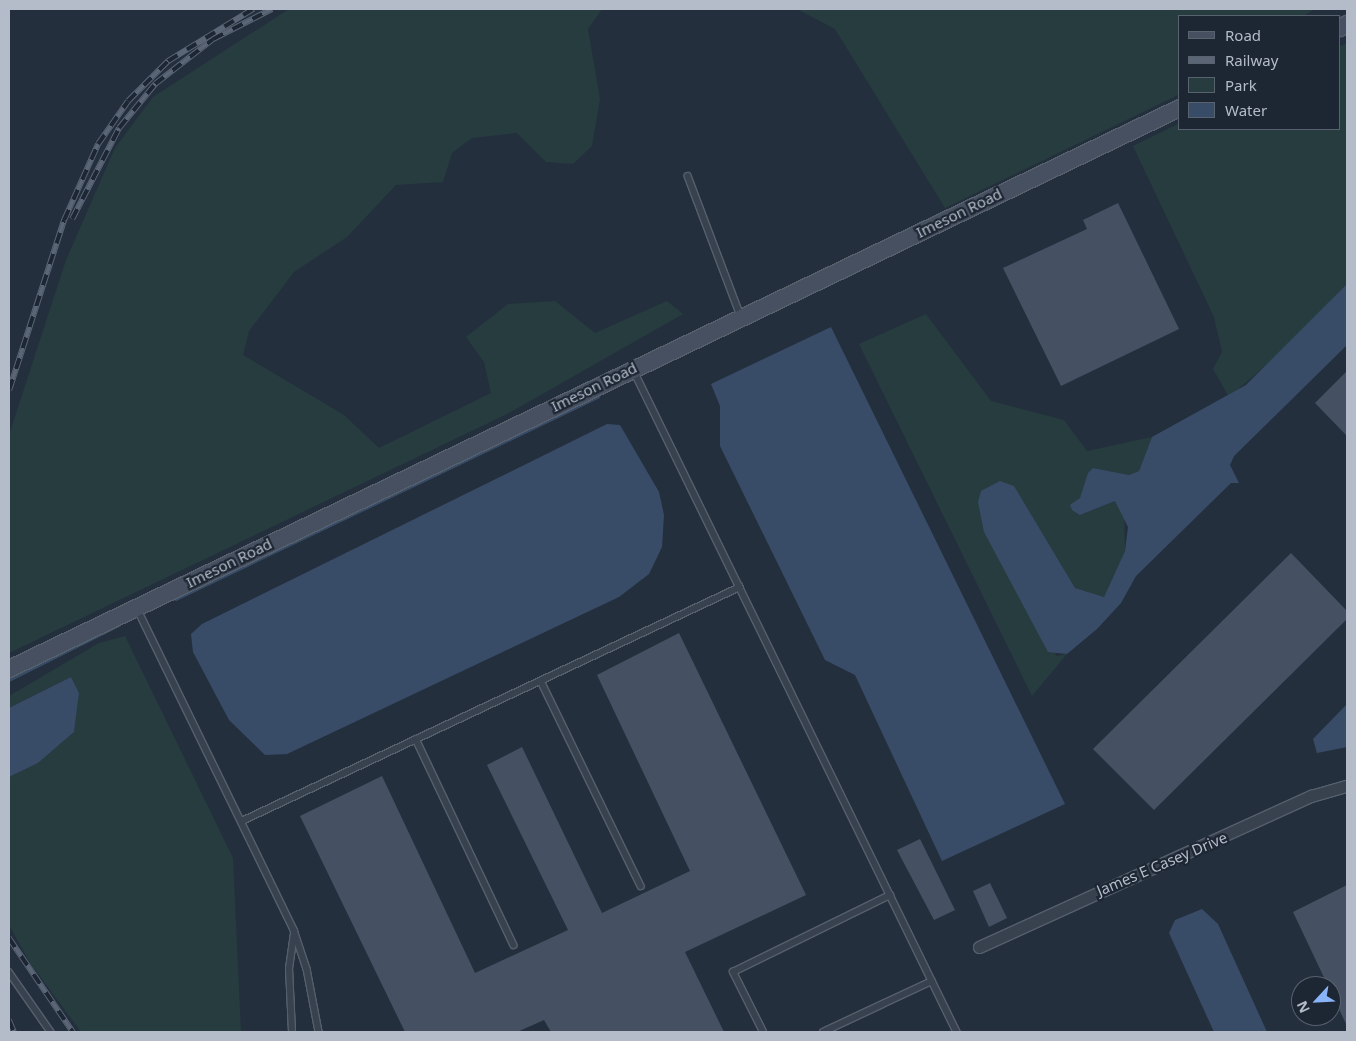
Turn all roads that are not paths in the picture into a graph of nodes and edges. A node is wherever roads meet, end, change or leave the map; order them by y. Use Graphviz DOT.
graph roads {
  1 [pos="1178,109"];
  2 [pos="688,176"];
  3 [pos="741,316"];
  4 [pos="633,368"];
  5 [pos="740,587"];
  6 [pos="137,608"];
  7 [pos="9,669"];
  8 [pos="541,680"];
  9 [pos="416,739"];
  10 [pos="1347,786"];
  11 [pos="242,821"];
  12 [pos="641,886"];
  13 [pos="890,895"];
  14 [pos="294,930"];
  15 [pos="514,946"];
  16 [pos="979,947"];
  17 [pos="9,972"];
  18 [pos="932,981"];
  19 [pos="50,1032"];
  20 [pos="292,1032"];
  21 [pos="319,1032"];
  22 [pos="763,1032"];
  23 [pos="823,1032"];
  24 [pos="957,1032"];
  1 -- 3 [label="street, Imeson Road"];
  2 -- 3 [label="lane"];
  3 -- 4 [label="street, Imeson Road"];
  4 -- 5 [label="lane"];
  4 -- 6 [label="street, Imeson Road"];
  5 -- 8 [label="lane"];
  5 -- 13 [label="lane"];
  6 -- 7 [label="street, Imeson Road"];
  6 -- 11 [label="lane"];
  8 -- 9 [label="lane"];
  8 -- 12 [label="lane"];
  9 -- 11 [label="lane"];
  9 -- 15 [label="lane"];
  10 -- 16 [label="street, James E Casey Drive"];
  11 -- 14 [label="lane"];
  13 -- 18 [label="lane"];
  13 -- 22 [label="lane"];
  14 -- 20 [label="lane"];
  14 -- 21 [label="lane"];
  17 -- 19 [label="lane"];
  18 -- 23 [label="lane"];
  18 -- 24 [label="lane"];
}
